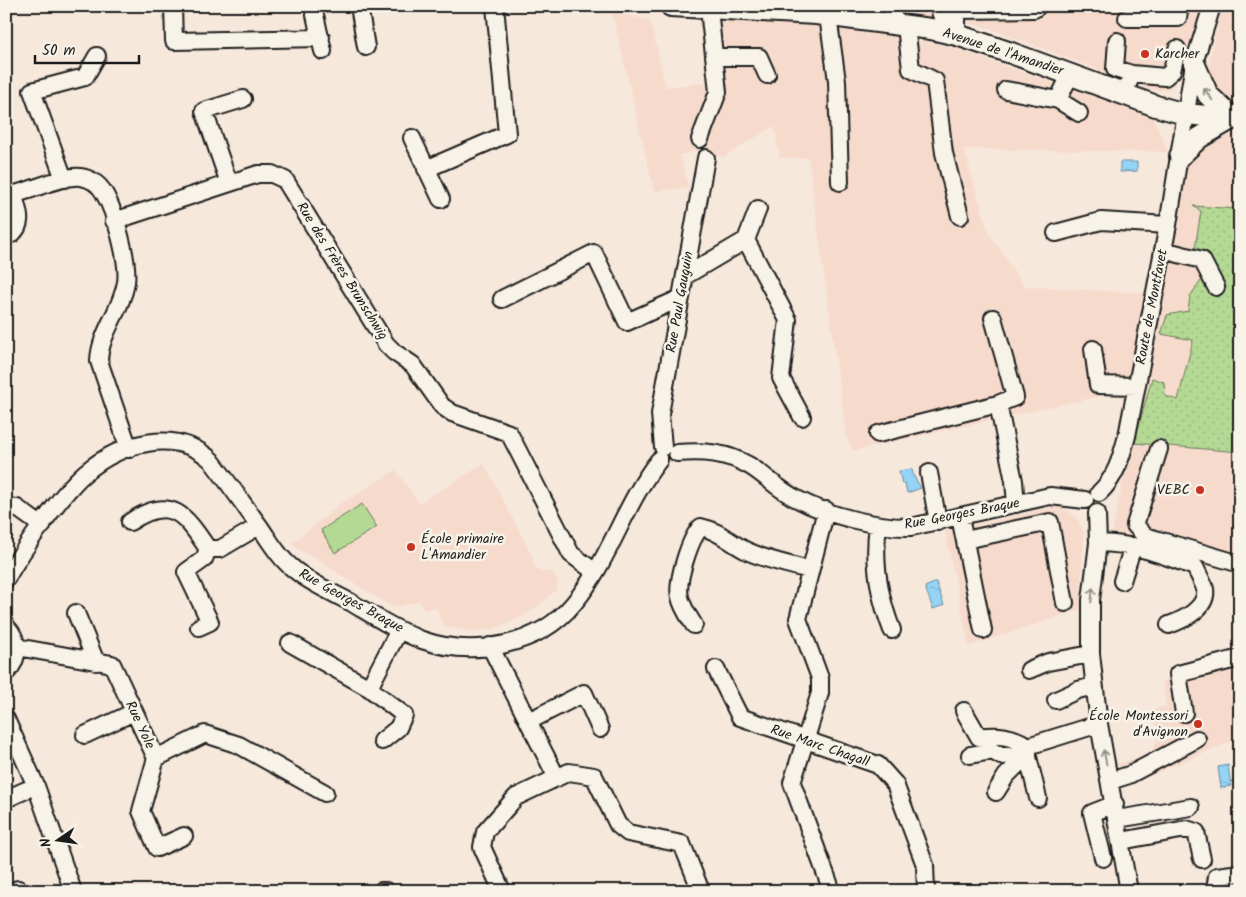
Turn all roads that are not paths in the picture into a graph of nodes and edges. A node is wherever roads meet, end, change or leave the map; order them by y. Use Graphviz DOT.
graph roads {
  1 [pos="172,6"];
  2 [pos="313,6"];
  3 [pos="359,6"];
  4 [pos="495,6"];
  5 [pos="671,6"];
  6 [pos="938,6"];
  7 [pos="1180,6"];
  8 [pos="1212,6"];
  9 [pos="979,7"];
  10 [pos="1035,7"];
  11 [pos="720,9"];
  12 [pos="776,10"];
  13 [pos="837,13"];
  14 [pos="1128,18"];
  15 [pos="897,19"];
  16 [pos="952,34"];
  17 [pos="1118,41"];
  18 [pos="366,47"];
  19 [pos="1177,49"];
  20 [pos="97,56"];
  21 [pos="714,57"];
  22 [pos="1194,63"];
  23 [pos="1070,74"];
  24 [pos="1132,74"];
  25 [pos="767,75"];
  26 [pos="1006,90"];
  27 [pos="1124,94"];
  28 [pos="243,99"];
  29 [pos="1058,100"];
  30 [pos="1079,113"];
  31 [pos="1185,114"];
  32 [pos="1236,119"];
  33 [pos="412,138"];
  34 [pos="700,138"];
  35 [pos="1180,156"];
  36 [pos="706,158"];
  37 [pos="426,169"];
  38 [pos="64,179"];
  39 [pos="840,182"];
  40 [pos="229,184"];
  41 [pos="10,195"];
  42 [pos="441,199"];
  43 [pos="758,209"];
  44 [pos="960,216"];
  45 [pos="114,221"];
  46 [pos="1168,225"];
  47 [pos="1056,232"];
  48 [pos="12,234"];
  49 [pos="746,240"];
  50 [pos="1163,250"];
  51 [pos="684,276"];
  52 [pos="1216,287"];
  53 [pos="681,298"];
  54 [pos="502,299"];
  55 [pos="993,318"];
  56 [pos="1094,349"];
  57 [pos="1137,386"];
  58 [pos="998,404"];
  59 [pos="802,417"];
  60 [pos="878,434"];
  61 [pos="129,449"];
  62 [pos="1158,449"];
  63 [pos="666,453"];
  64 [pos="929,473"];
  65 [pos="1092,497"];
  66 [pos="1016,504"];
  67 [pos="6,507"];
  68 [pos="826,510"];
  69 [pos="960,517"];
  70 [pos="130,522"];
  71 [pos="938,522"];
  72 [pos="878,525"];
  73 [pos="42,526"];
  74 [pos="259,526"];
  75 [pos="965,540"];
  76 [pos="1098,543"];
  77 [pos="1133,546"];
  78 [pos="208,549"];
  79 [pos="1240,564"];
  80 [pos="809,570"];
  81 [pos="595,572"];
  82 [pos="6,579"];
  83 [pos="1122,581"];
  84 [pos="1065,603"];
  85 [pos="76,613"];
  86 [pos="694,625"];
  87 [pos="1169,625"];
  88 [pos="6,626"];
  89 [pos="199,627"];
  90 [pos="400,630"];
  91 [pos="892,630"];
  92 [pos="983,630"];
  93 [pos="290,643"];
  94 [pos="490,646"];
  95 [pos="17,647"];
  96 [pos="1091,654"];
  97 [pos="1240,658"];
  98 [pos="96,662"];
  99 [pos="716,669"];
  100 [pos="1029,670"];
  101 [pos="6,673"];
  102 [pos="1094,686"];
  103 [pos="369,688"];
  104 [pos="1056,700"];
  105 [pos="964,711"];
  106 [pos="134,712"];
  107 [pos="1184,713"];
  108 [pos="6,719"];
  109 [pos="529,721"];
  110 [pos="1099,724"];
  111 [pos="600,729"];
  112 [pos="85,735"];
  113 [pos="1197,739"];
  114 [pos="382,741"];
  115 [pos="805,742"];
  116 [pos="1023,750"];
  117 [pos="970,755"];
  118 [pos="156,758"];
  119 [pos="557,778"];
  120 [pos="1110,782"];
  121 [pos="26,790"];
  122 [pos="324,792"];
  123 [pos="996,792"];
  124 [pos="1038,798"];
  125 [pos="6,799"];
  126 [pos="1191,807"];
  127 [pos="1116,812"];
  128 [pos="184,836"];
  129 [pos="1121,841"];
  130 [pos="60,849"];
  131 [pos="1103,858"];
  132 [pos="1202,859"];
  133 [pos="1240,873"];
  134 [pos="73,891"];
  135 [pos="81,891"];
  136 [pos="381,891"];
  137 [pos="386,891"];
  138 [pos="502,891"];
  139 [pos="701,891"];
  140 [pos="832,891"];
  141 [pos="926,891"];
  142 [pos="1129,891"];
  143 [pos="1214,891"];
  1 -- 2 [label="street"];
  3 -- 18 [label="street"];
  4 -- 37 [label="street"];
  5 -- 11 [label="main road, Avenue de l'Amandier"];
  6 -- 16 [label="street"];
  7 -- 14 [label="street"];
  8 -- 22 [label="street, Route de Montfavet"];
  9 -- 10 [label="street"];
  9 -- 16 [label="street"];
  11 -- 12 [label="main road, Avenue de l'Amandier"];
  11 -- 21 [label="street"];
  12 -- 13 [label="main road, Avenue de l'Amandier"];
  13 -- 15 [label="main road, Avenue de l'Amandier"];
  13 -- 39 [label="street"];
  15 -- 16 [label="main road, Avenue de l'Amandier"];
  15 -- 44 [label="street"];
  16 -- 23 [label="main road, Avenue de l'Amandier"];
  17 -- 24 [label="street"];
  19 -- 24 [label="street"];
  20 -- 38 [label="street"];
  21 -- 25 [label="street"];
  21 -- 34 [label="street"];
  22 -- 31 [label="street, Route de Montfavet"];
  32 -- 22 [label="main road, one-way"];
  23 -- 27 [label="main road, Avenue de l'Amandier"];
  23 -- 29 [label="street"];
  24 -- 27 [label="street"];
  26 -- 29 [label="street"];
  27 -- 31 [label="main road, Avenue de l'Amandier"];
  28 -- 40 [label="street"];
  29 -- 30 [label="street"];
  31 -- 32 [label="main road, Avenue de l'Amandier"];
  31 -- 35 [label="street, Route de Montfavet"];
  32 -- 35 [label="main road"];
  33 -- 37 [label="street"];
  35 -- 46 [label="street, Route de Montfavet"];
  36 -- 51 [label="street, Rue Paul Gauguin"];
  37 -- 42 [label="street"];
  38 -- 41 [label="street"];
  38 -- 45 [label="street"];
  40 -- 45 [label="street, Rue des Frères Brunschwig"];
  40 -- 81 [label="street, Rue des Frères Brunschwig"];
  41 -- 48 [label="street"];
  43 -- 49 [label="street"];
  45 -- 61 [label="street"];
  46 -- 47 [label="street"];
  46 -- 50 [label="street, Route de Montfavet"];
  49 -- 51 [label="street"];
  49 -- 59 [label="street"];
  50 -- 52 [label="street"];
  50 -- 57 [label="street, Route de Montfavet"];
  51 -- 53 [label="street, Rue Paul Gauguin"];
  53 -- 54 [label="street"];
  53 -- 63 [label="street, Rue Paul Gauguin"];
  55 -- 58 [label="street"];
  56 -- 57 [label="street"];
  57 -- 65 [label="street, Route de Montfavet"];
  58 -- 60 [label="street"];
  58 -- 66 [label="street"];
  61 -- 73 [label="street, Rue Georges Braque"];
  61 -- 74 [label="street, Rue Georges Braque"];
  62 -- 79 [label="street"];
  63 -- 68 [label="street, Rue Georges Braque"];
  63 -- 81 [label="street, Rue Georges Braque"];
  64 -- 71 [label="street"];
  65 -- 66 [label="street, Rue Georges Braque"];
  65 -- 76 [label="street"];
  66 -- 69 [label="street, Rue Georges Braque"];
  67 -- 73 [label="street"];
  68 -- 72 [label="street, Rue Georges Braque"];
  68 -- 80 [label="street"];
  69 -- 71 [label="street, Rue Georges Braque"];
  69 -- 75 [label="street"];
  70 -- 78 [label="street"];
  71 -- 72 [label="street, Rue Georges Braque"];
  72 -- 91 [label="street"];
  73 -- 82 [label="street, Rue Georges Braque"];
  74 -- 78 [label="street"];
  74 -- 90 [label="street, Rue Georges Braque"];
  75 -- 84 [label="street"];
  75 -- 92 [label="street"];
  76 -- 77 [label="street"];
  96 -- 76 [label="street, one-way"];
  77 -- 83 [label="street"];
  77 -- 87 [label="street"];
  78 -- 89 [label="street"];
  80 -- 86 [label="street"];
  80 -- 115 [label="street"];
  81 -- 94 [label="street, Rue Georges Braque"];
  85 -- 98 [label="street"];
  88 -- 95 [label="street"];
  90 -- 94 [label="street, Rue Georges Braque"];
  90 -- 103 [label="street"];
  93 -- 103 [label="street"];
  94 -- 109 [label="street"];
  95 -- 98 [label="street, Rue Yole"];
  95 -- 101 [label="street"];
  96 -- 100 [label="street"];
  96 -- 102 [label="street"];
  97 -- 107 [label="street"];
  98 -- 106 [label="street, Rue Yole"];
  99 -- 115 [label="street, Rue Marc Chagall"];
  102 -- 104 [label="street"];
  102 -- 110 [label="street"];
  103 -- 114 [label="street"];
  105 -- 116 [label="street"];
  106 -- 112 [label="street"];
  106 -- 118 [label="street, Rue Yole"];
  108 -- 130 [label="street"];
  109 -- 111 [label="street"];
  109 -- 119 [label="street"];
  110 -- 116 [label="street"];
  120 -- 110 [label="street, one-way"];
  113 -- 120 [label="street"];
  115 -- 140 [label="street"];
  115 -- 141 [label="street, Rue Marc Chagall"];
  116 -- 117 [label="street"];
  116 -- 123 [label="street"];
  116 -- 124 [label="street"];
  118 -- 122 [label="street, Rue Yole"];
  118 -- 128 [label="street"];
  119 -- 138 [label="street"];
  119 -- 139 [label="street"];
  120 -- 127 [label="street"];
  121 -- 125 [label="street"];
  126 -- 127 [label="street"];
  127 -- 129 [label="street"];
  127 -- 131 [label="street"];
  129 -- 132 [label="street"];
  129 -- 142 [label="street"];
  130 -- 134 [label="street"];
  130 -- 135 [label="street"];
  133 -- 143 [label="street"];
  136 -- 137 [label="street"];
}
